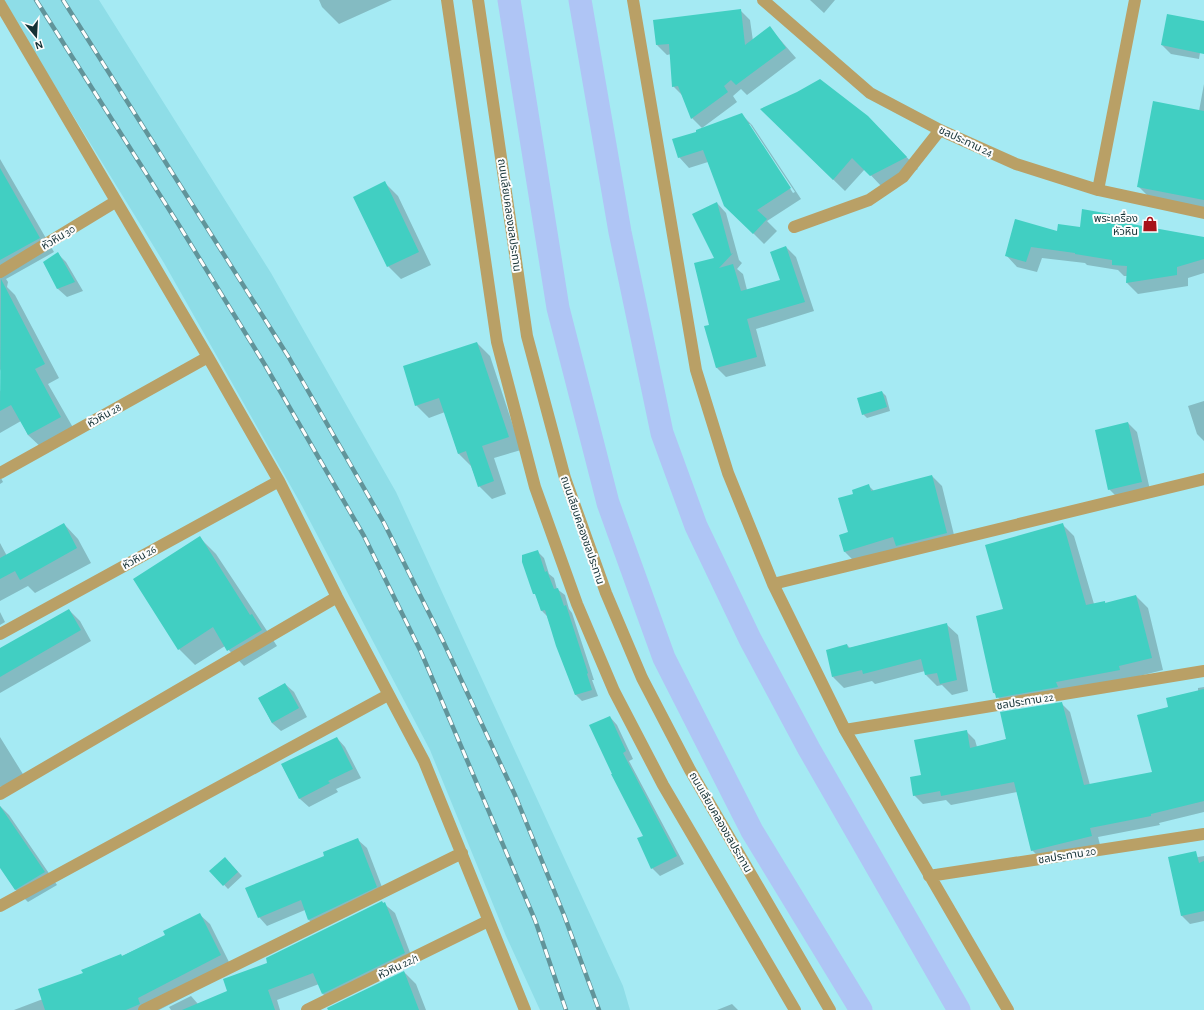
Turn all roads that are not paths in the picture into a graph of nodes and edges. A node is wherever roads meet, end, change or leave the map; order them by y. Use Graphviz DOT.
graph roads {
  1 [pos="447,0"];
  2 [pos="478,0"];
  3 [pos="633,0"];
  4 [pos="763,0"];
  5 [pos="1135,0"];
  6 [pos="2,12"];
  7 [pos="940,130"];
  8 [pos="1098,190"];
  9 [pos="115,202"];
  10 [pos="1204,213"];
  11 [pos="794,227"];
  12 [pos="0,272"];
  13 [pos="208,358"];
  14 [pos="0,473"];
  15 [pos="1204,479"];
  16 [pos="279,481"];
  17 [pos="773,584"];
  18 [pos="337,597"];
  19 [pos="0,634"];
  20 [pos="1204,671"];
  21 [pos="388,695"];
  22 [pos="845,730"];
  23 [pos="0,794"];
  24 [pos="1204,834"];
  25 [pos="462,853"];
  26 [pos="929,876"];
  27 [pos="0,906"];
  28 [pos="488,922"];
  29 [pos="144,1010"];
  30 [pos="307,1010"];
  31 [pos="525,1010"];
  32 [pos="795,1010"];
  33 [pos="830,1010"];
  34 [pos="1008,1010"];
  1 -- 32 [label="street"];
  2 -- 33 [label="street, ถนนเลียบคลองชลประทาน"];
  3 -- 17 [label="street"];
  4 -- 7 [label="street, ชลประทาน 24"];
  5 -- 8 [label="street"];
  6 -- 9 [label="street"];
  7 -- 8 [label="street, ชลประทาน 24"];
  7 -- 11 [label="street"];
  8 -- 10 [label="street, ชลประทาน 24"];
  9 -- 12 [label="street, หัวหิน 30"];
  9 -- 13 [label="street"];
  13 -- 14 [label="street, หัวหิน 28"];
  13 -- 16 [label="street"];
  15 -- 17 [label="street"];
  16 -- 18 [label="street"];
  16 -- 19 [label="street, หัวหิน 26"];
  17 -- 22 [label="street"];
  18 -- 21 [label="street"];
  18 -- 23 [label="street"];
  20 -- 22 [label="street, ชลประทาน 22"];
  21 -- 25 [label="street"];
  21 -- 27 [label="street"];
  22 -- 26 [label="street"];
  24 -- 26 [label="street, ชลประทาน 20"];
  25 -- 28 [label="street"];
  25 -- 29 [label="street"];
  26 -- 34 [label="street"];
  28 -- 30 [label="street, หัวหิน 22/1"];
  28 -- 31 [label="street"];
}
